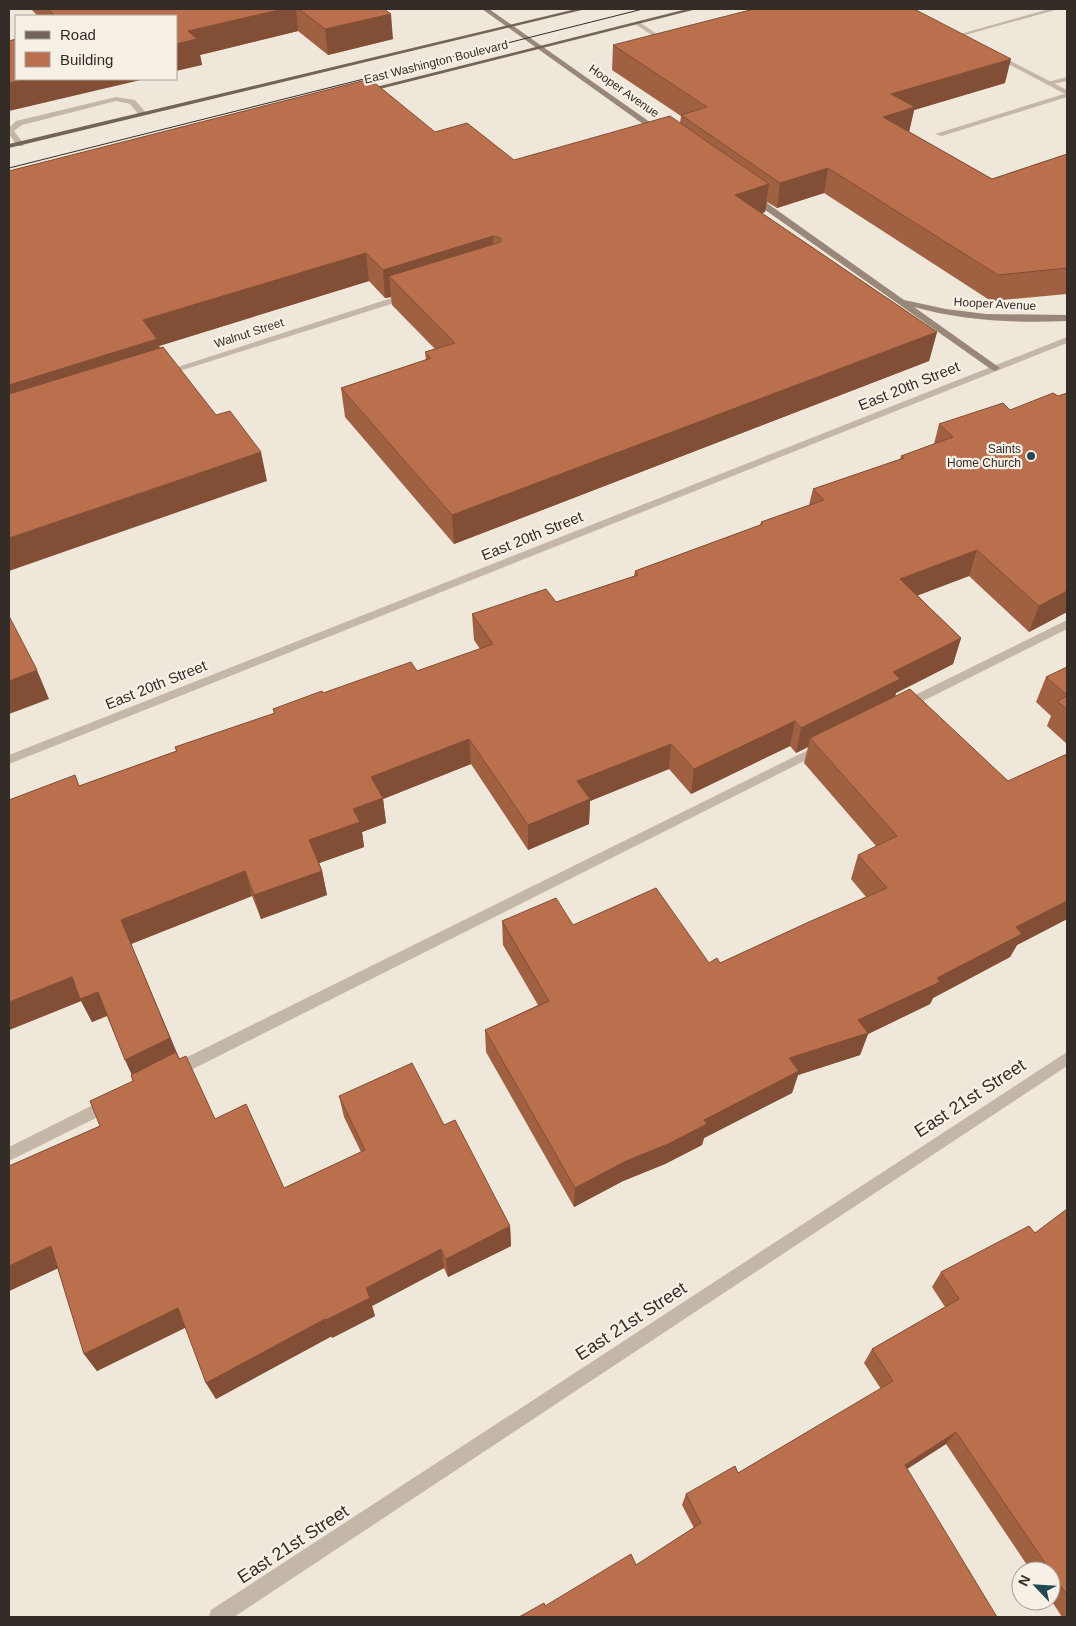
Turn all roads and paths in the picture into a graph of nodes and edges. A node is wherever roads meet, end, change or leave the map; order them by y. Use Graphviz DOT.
graph roads {
  1 [pos="485,9"];
  2 [pos="583,9"];
  3 [pos="694,9"];
  4 [pos="1056,9"];
  5 [pos="637,23"];
  6 [pos="511,27"];
  7 [pos="948,31"];
  8 [pos="956,36"];
  9 [pos="965,40"];
  10 [pos="540,47"];
  11 [pos="675,48"];
  12 [pos="990,53"];
  13 [pos="1067,79"];
  14 [pos="1048,83"];
  15 [pos="357,93"];
  16 [pos="1067,94"];
  17 [pos="143,114"];
  18 [pos="939,134"];
  19 [pos="671,140"];
  20 [pos="20,144"];
  21 [pos="9,146"];
  22 [pos="743,191"];
  23 [pos="412,294"];
  24 [pos="894,299"];
  25 [pos="1067,318"];
  26 [pos="1067,340"];
  27 [pos="995,368"];
  28 [pos="159,374"];
  29 [pos="1067,624"];
  30 [pos="889,713"];
  31 [pos="836,740"];
  32 [pos="9,760"];
  33 [pos="1067,1058"];
  34 [pos="160,1078"];
  35 [pos="124,1096"];
  36 [pos="9,1154"];
  37 [pos="218,1617"];
  1 -- 6 [label="street, Hooper Avenue"];
  2 -- 6 [label="main road, East Washington Boulevard"];
  3 -- 5 [label="main road, East Washington Boulevard"];
  4 -- 8 [label="street"];
  5 -- 10 [label="main road, East Washington Boulevard"];
  5 -- 11 [label="street"];
  6 -- 10 [label="street, Hooper Avenue"];
  6 -- 17 [label="main road, East Washington Boulevard"];
  7 -- 8 [label="street"];
  8 -- 9 [label="street"];
  10 -- 15 [label="main road, East Washington Boulevard"];
  10 -- 19 [label="street, Hooper Avenue"];
  12 -- 14 [label="street"];
  13 -- 14 [label="street"];
  14 -- 16 [label="street"];
  16 -- 18 [label="street"];
  17 -- 20 [label="main road, East Washington Boulevard"];
  17 -- 20 [label="street"];
  20 -- 21 [label="main road, East Washington Boulevard"];
  22 -- 24 [label="street, Hooper Avenue"];
  23 -- 28 [label="street, Walnut Street"];
  24 -- 25 [label="street, Hooper Avenue"];
  24 -- 27 [label="street, Hooper Avenue"];
  26 -- 27 [label="street, East 20th Street"];
  27 -- 32 [label="street, East 20th Street"];
  29 -- 30 [label="street"];
  31 -- 34 [label="street"];
  33 -- 37 [label="street, East 21st Street"];
  35 -- 36 [label="street"];
}
